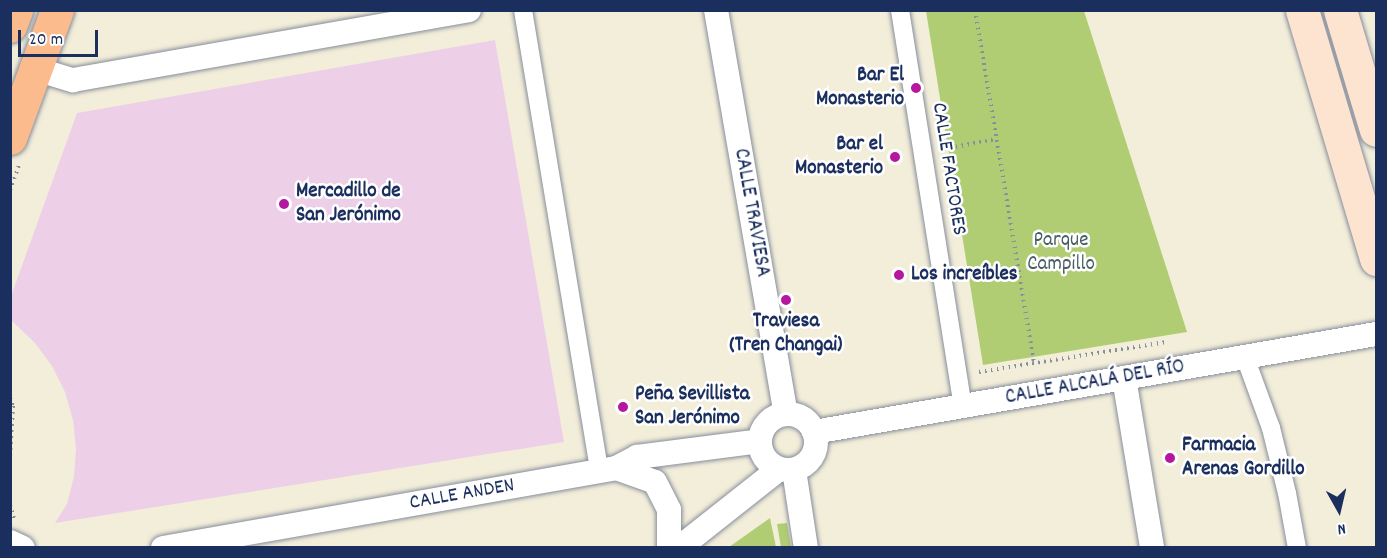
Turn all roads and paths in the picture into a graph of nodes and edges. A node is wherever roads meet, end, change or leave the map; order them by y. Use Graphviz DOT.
graph roads {
  1 [pos="16,10"];
  2 [pos="57,10"];
  3 [pos="469,10"];
  4 [pos="523,10"];
  5 [pos="716,10"];
  6 [pos="900,10"];
  7 [pos="975,10"];
  8 [pos="1302,10"];
  9 [pos="1340,10"];
  10 [pos="10,26"];
  11 [pos="36,69"];
  12 [pos="1377,130"];
  13 [pos="10,138"];
  14 [pos="996,139"];
  15 [pos="923,152"];
  16 [pos="1377,259"];
  17 [pos="1377,334"];
  18 [pos="1245,357"];
  19 [pos="1034,363"];
  20 [pos="1124,378"];
  21 [pos="10,398"];
  22 [pos="963,406"];
  23 [pos="786,414"];
  24 [pos="814,432"];
  25 [pos="760,441"];
  26 [pos="674,453"];
  27 [pos="10,456"];
  28 [pos="786,469"];
  29 [pos="608,470"];
  30 [pos="655,482"];
  31 [pos="10,542"];
  32 [pos="23,548"];
  33 [pos="163,548"];
  34 [pos="669,548"];
  35 [pos="679,548"];
  36 [pos="806,548"];
  37 [pos="1152,548"];
  38 [pos="1297,548"];
  1 -- 10 [label="main road"];
  2 -- 11 [label="main road"];
  3 -- 11 [label="street"];
  4 -- 29 [label="street"];
  5 -- 23 [label="street, CALLE TRAVIESA"];
  6 -- 15 [label="street, CALLE FACTORES"];
  7 -- 14 [label="path"];
  8 -- 16 [label="main road"];
  9 -- 12 [label="main road"];
  11 -- 13 [label="main road"];
  14 -- 15 [label="path"];
  14 -- 19 [label="path"];
  15 -- 22 [label="street, CALLE FACTORES"];
  17 -- 18 [label="street, CALLE ALCALÁ DEL RÍO"];
  18 -- 20 [label="street, CALLE ALCALÁ DEL RÍO"];
  18 -- 38 [label="street"];
  20 -- 22 [label="street, CALLE ALCALÁ DEL RÍO"];
  20 -- 37 [label="street"];
  21 -- 27 [label="path"];
  22 -- 24 [label="street, CALLE ALCALÁ DEL RÍO"];
  23 -- 24 [label="street"];
  23 -- 25 [label="street"];
  24 -- 28 [label="street"];
  25 -- 26 [label="street, CALLE ANDEN"];
  25 -- 28 [label="street"];
  26 -- 29 [label="street, CALLE ANDEN"];
  26 -- 30 [label="street"];
  28 -- 35 [label="street"];
  28 -- 36 [label="street"];
  29 -- 30 [label="street"];
  29 -- 33 [label="street, CALLE ANDEN"];
  30 -- 34 [label="street"];
  31 -- 32 [label="street"];
}
